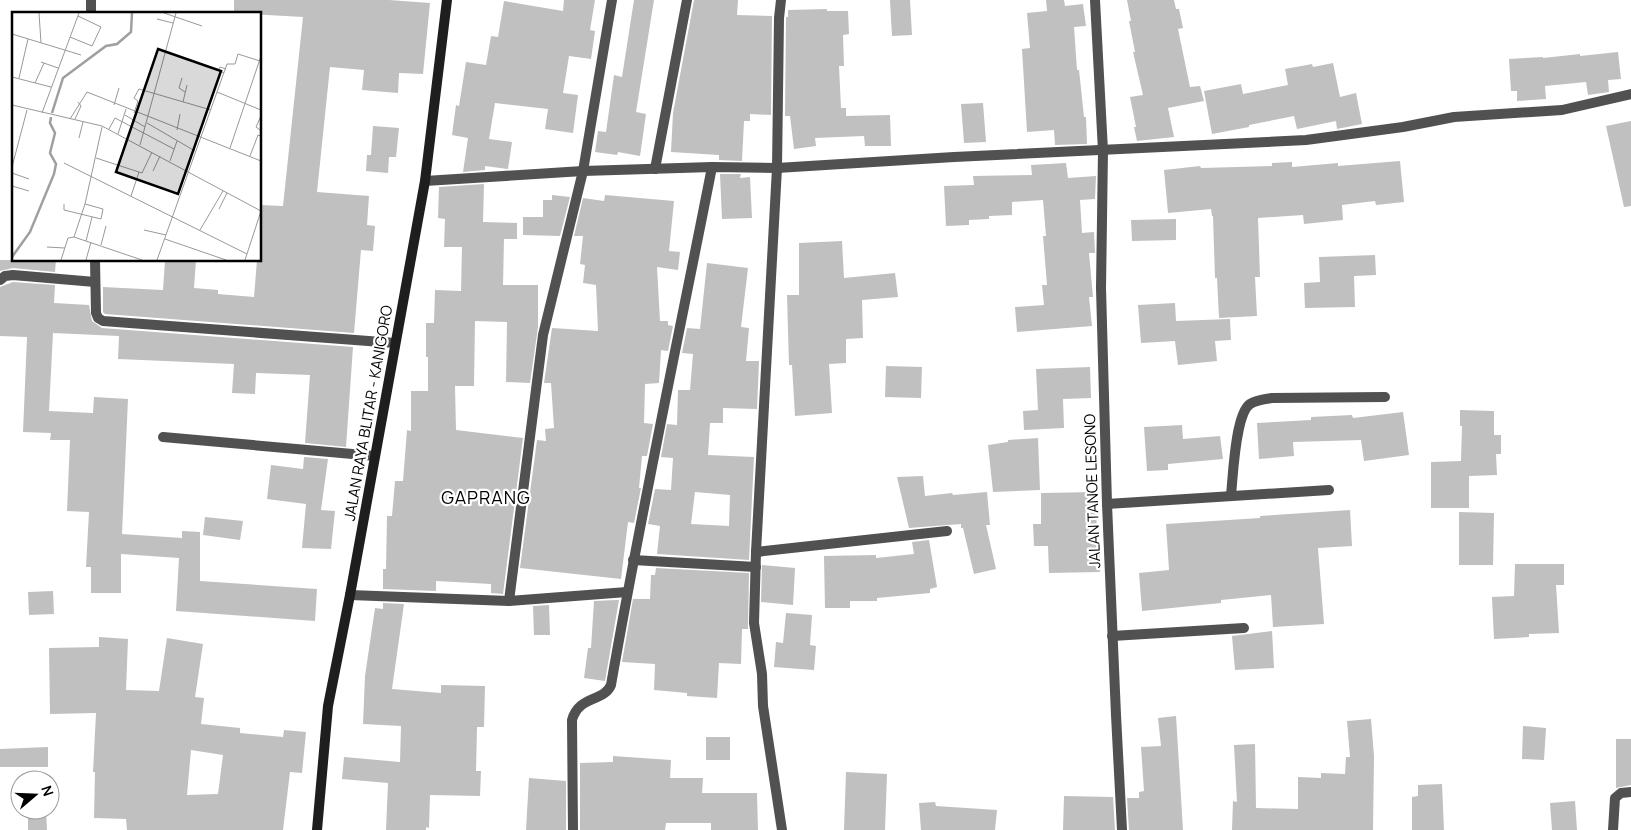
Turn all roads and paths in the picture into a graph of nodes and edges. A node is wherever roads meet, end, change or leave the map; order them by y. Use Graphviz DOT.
graph roads {
  1 [pos="447,0"];
  2 [pos="612,0"];
  3 [pos="686,0"];
  4 [pos="781,0"];
  5 [pos="1095,0"];
  6 [pos="1631,94"];
  7 [pos="1102,150"];
  8 [pos="712,167"];
  9 [pos="776,168"];
  10 [pos="655,169"];
  11 [pos="583,171"];
  12 [pos="425,181"];
  13 [pos="95,261"];
  14 [pos="0,280"];
  15 [pos="95,282"];
  16 [pos="395,343"];
  17 [pos="1385,397"];
  18 [pos="163,437"];
  19 [pos="375,456"];
  20 [pos="1329,490"];
  21 [pos="1231,495"];
  22 [pos="1107,504"];
  23 [pos="947,531"];
  24 [pos="756,552"];
  25 [pos="633,560"];
  26 [pos="756,567"];
  27 [pos="627,592"];
  28 [pos="350,595"];
  29 [pos="509,601"];
  30 [pos="1244,628"];
  31 [pos="1112,636"];
  32 [pos="1631,792"];
  33 [pos="317,830"];
  34 [pos="573,830"];
  35 [pos="782,830"];
  36 [pos="1122,830"];
  37 [pos="1613,830"];
  1 -- 12 [label="main road, JALAN RAYA BLITAR - KANIGORO"];
  2 -- 11 [label="street"];
  3 -- 10 [label="street"];
  4 -- 9 [label="street"];
  5 -- 7 [label="street, JALAN TANOE LESONO"];
  6 -- 7 [label="street"];
  7 -- 9 [label="street"];
  7 -- 22 [label="street, JALAN TANOE LESONO"];
  8 -- 9 [label="street"];
  8 -- 10 [label="street"];
  8 -- 25 [label="street"];
  9 -- 24 [label="street"];
  10 -- 11 [label="street"];
  11 -- 12 [label="street"];
  11 -- 29 [label="street"];
  12 -- 16 [label="main road, JALAN RAYA BLITAR - KANIGORO"];
  13 -- 15 [label="street"];
  14 -- 15 [label="street"];
  15 -- 16 [label="street"];
  16 -- 19 [label="main road, JALAN RAYA BLITAR - KANIGORO"];
  17 -- 21 [label="street"];
  18 -- 19 [label="street"];
  19 -- 28 [label="main road, JALAN RAYA BLITAR - KANIGORO"];
  20 -- 21 [label="street"];
  21 -- 22 [label="street"];
  22 -- 31 [label="street, JALAN TANOE LESONO"];
  23 -- 24 [label="street"];
  24 -- 26 [label="street"];
  25 -- 26 [label="street"];
  25 -- 27 [label="street"];
  26 -- 35 [label="street"];
  27 -- 29 [label="street"];
  27 -- 34 [label="street"];
  28 -- 29 [label="street"];
  28 -- 33 [label="main road, JALAN RAYA BLITAR - KANIGORO"];
  30 -- 31 [label="street"];
  31 -- 36 [label="street, JALAN TANOE LESONO"];
  32 -- 37 [label="street"];
}
